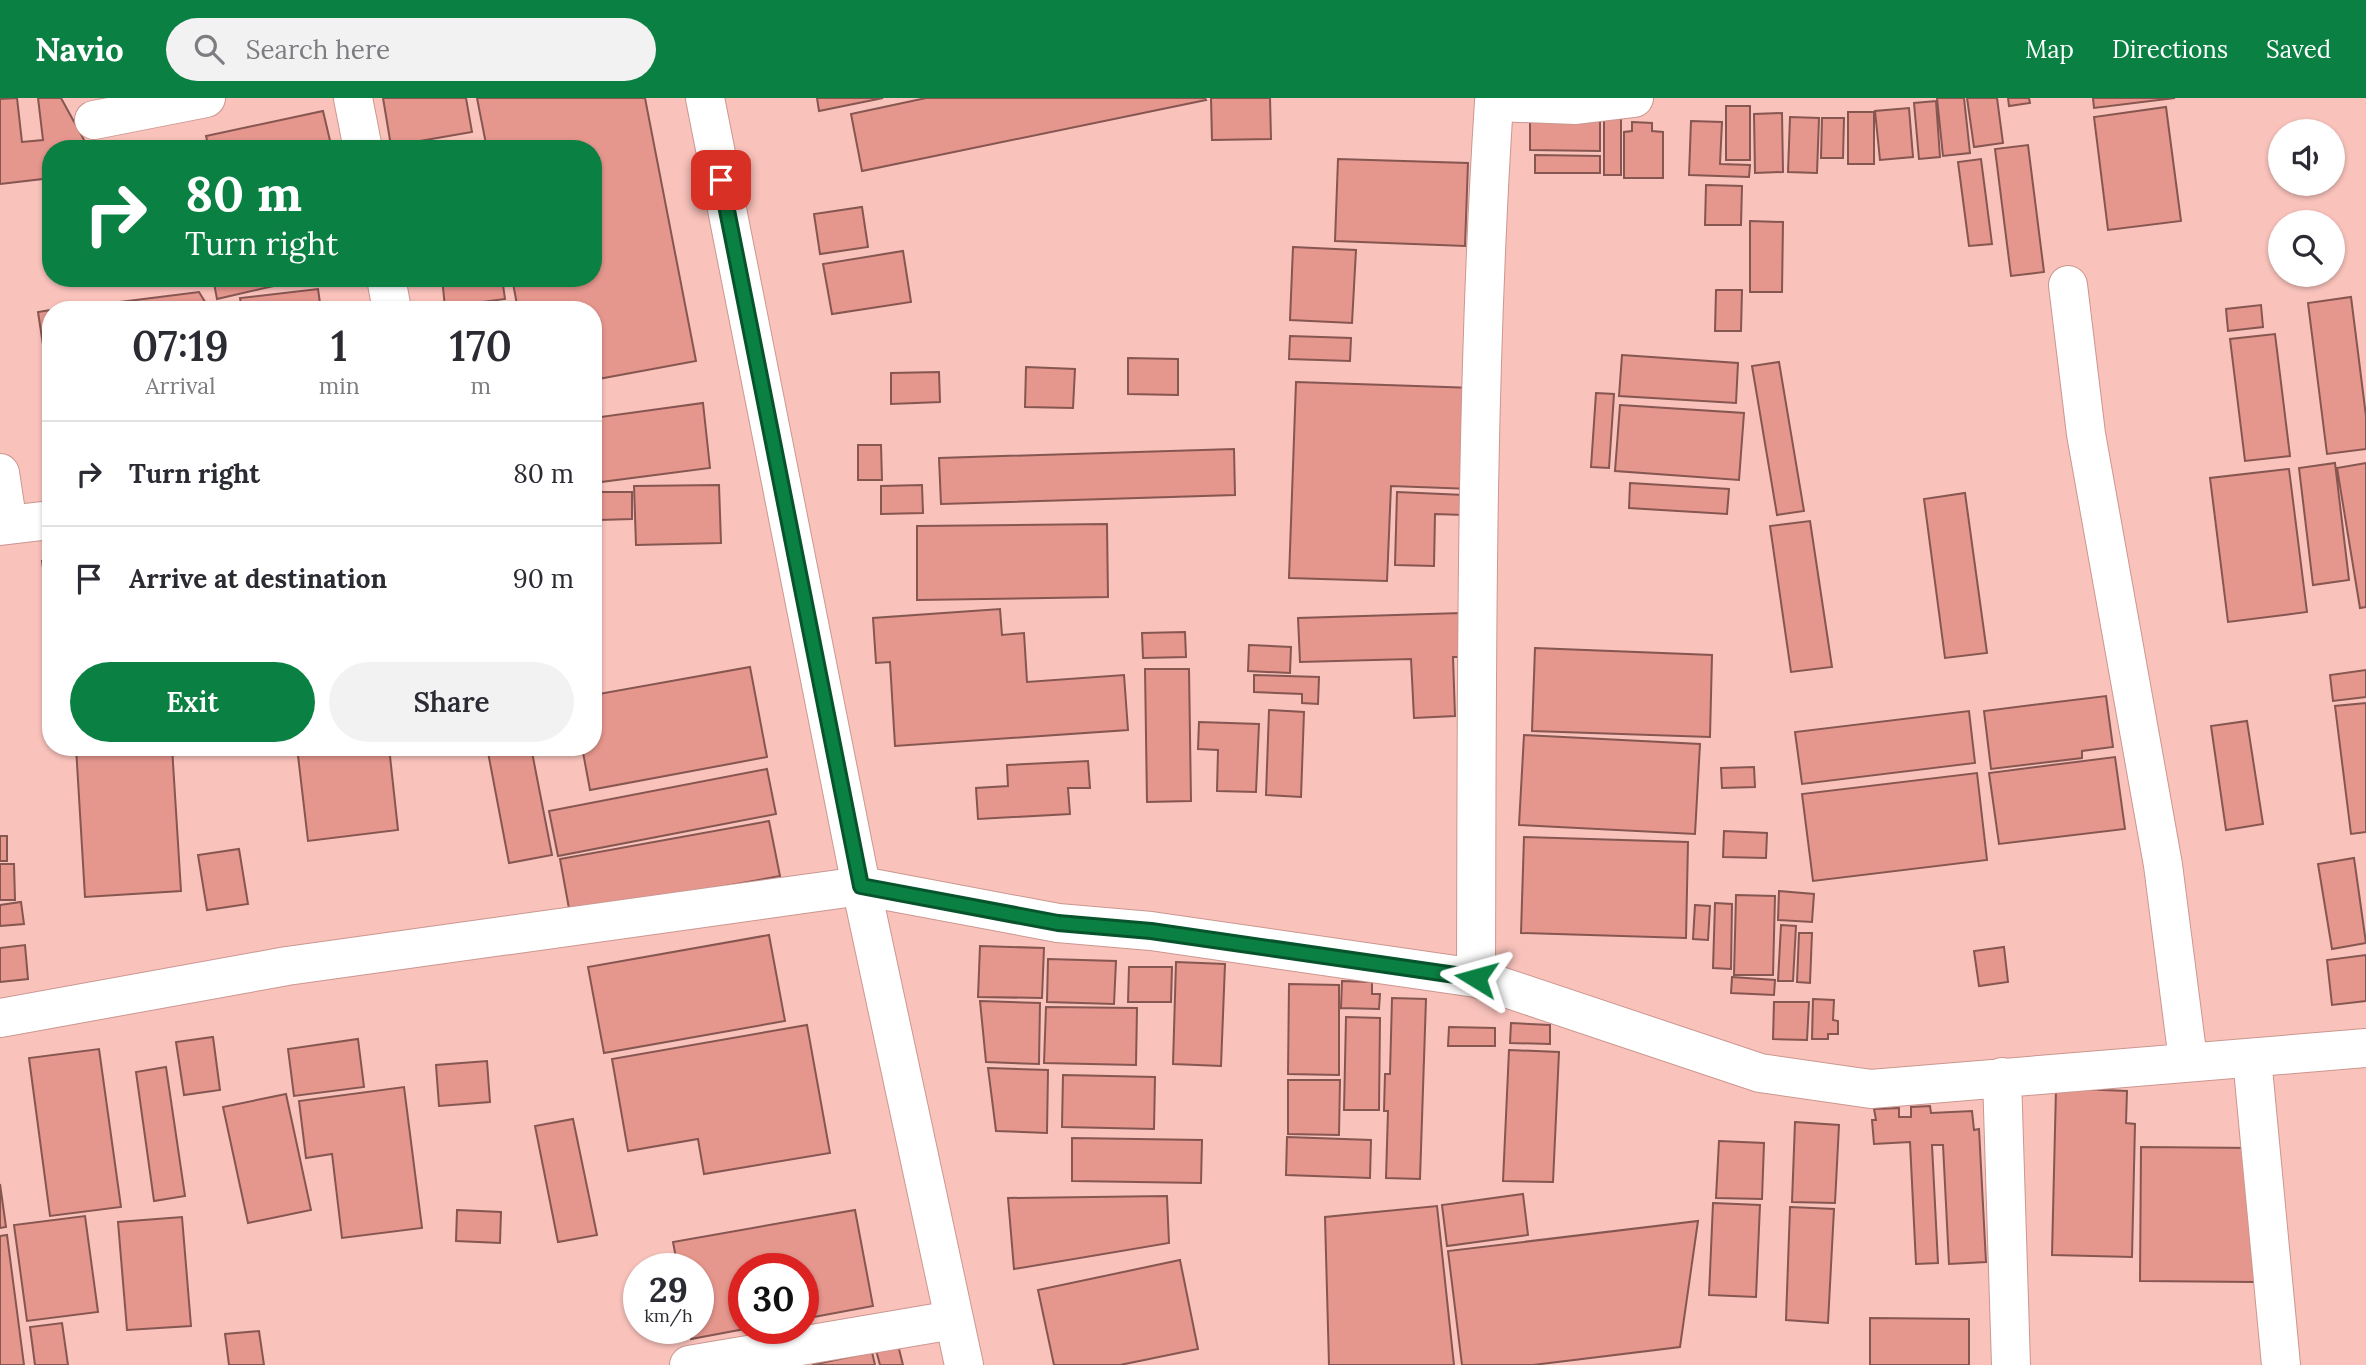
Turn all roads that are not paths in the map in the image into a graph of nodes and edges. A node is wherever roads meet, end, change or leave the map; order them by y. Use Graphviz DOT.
graph roads {
  1 [pos="206,98"];
  2 [pos="354,98"];
  3 [pos="705,98"];
  4 [pos="1634,98"];
  5 [pos="1494,100"];
  6 [pos="94,120"];
  7 [pos="361,140"];
  8 [pos="2068,285"];
  9 [pos="0,473"];
  10 [pos="42,521"];
  11 [pos="4,525"];
  12 [pos="861,886"];
  13 [pos="1476,978"];
  14 [pos="0,1018"];
  15 [pos="2366,1048"];
  16 [pos="2252,1058"];
  17 [pos="2189,1060"];
  18 [pos="2002,1077"];
  19 [pos="953,1320"];
  20 [pos="689,1365"];
  21 [pos="964,1365"];
  22 [pos="2011,1365"];
  23 [pos="2281,1365"];
  1 -- 6 [label="street"];
  2 -- 7 [label="street"];
  3 -- 12 [label="street"];
  4 -- 5 [label="street"];
  5 -- 13 [label="street"];
  8 -- 17 [label="street"];
  9 -- 11 [label="street"];
  10 -- 11 [label="street"];
  12 -- 13 [label="street"];
  12 -- 14 [label="street"];
  12 -- 19 [label="street"];
  13 -- 18 [label="street"];
  15 -- 16 [label="street"];
  16 -- 17 [label="street"];
  16 -- 23 [label="street"];
  17 -- 18 [label="street"];
  18 -- 22 [label="street"];
  19 -- 20 [label="street"];
  19 -- 21 [label="street"];
}
